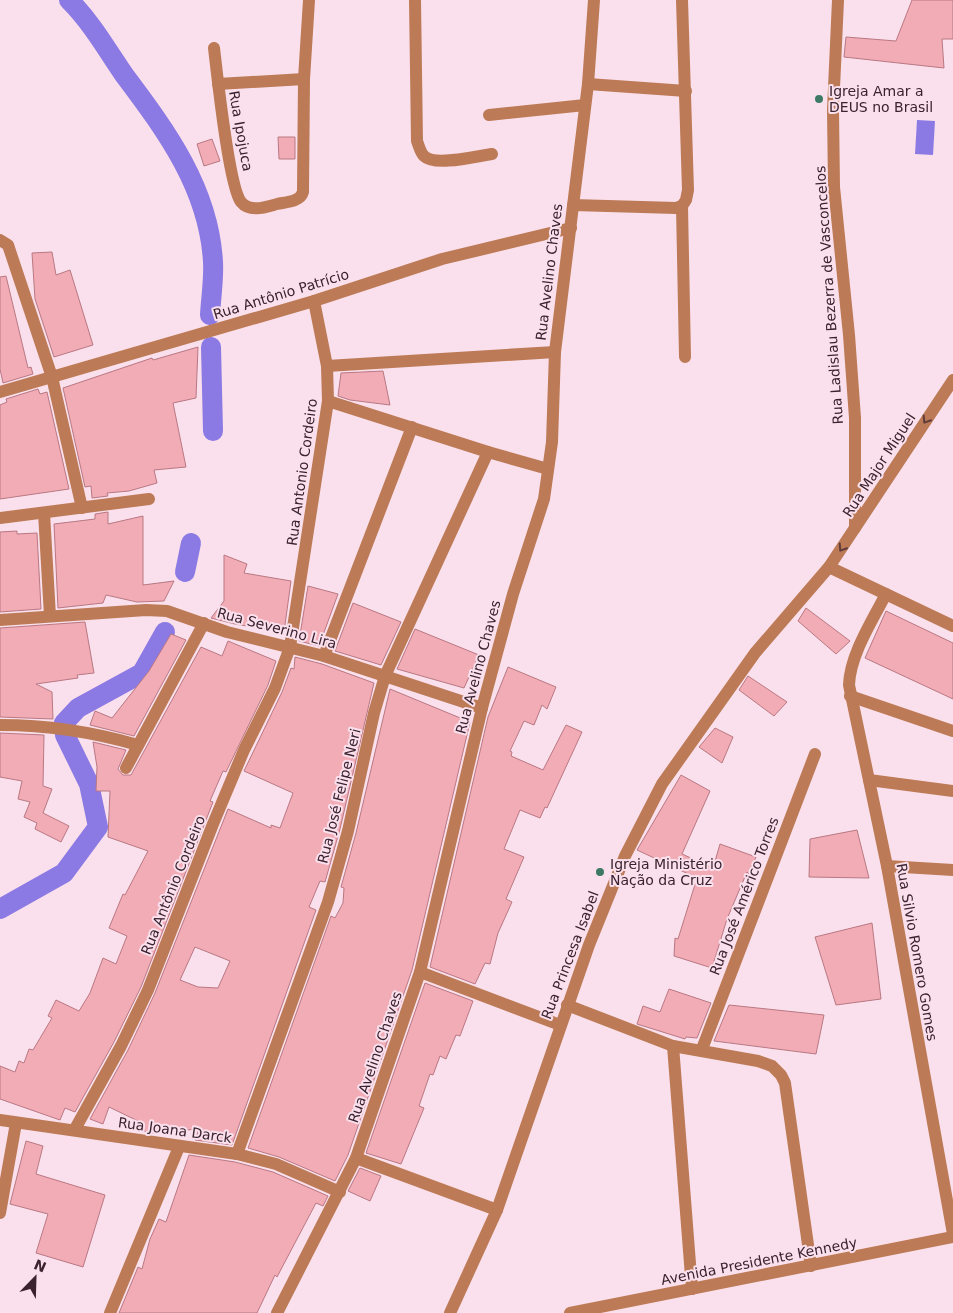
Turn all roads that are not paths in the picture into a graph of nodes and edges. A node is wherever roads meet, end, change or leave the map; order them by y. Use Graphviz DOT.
graph roads {
  1 [pos="309,0"];
  2 [pos="415,0"];
  3 [pos="594,0"];
  4 [pos="682,0"];
  5 [pos="838,0"];
  6 [pos="214,48"];
  7 [pos="304,79"];
  8 [pos="218,84"];
  9 [pos="588,84"];
  10 [pos="686,91"];
  11 [pos="585,105"];
  12 [pos="489,115"];
  13 [pos="492,154"];
  14 [pos="573,205"];
  15 [pos="682,206"];
  16 [pos="571,228"];
  17 [pos="0,240"];
  18 [pos="314,301"];
  19 [pos="555,352"];
  20 [pos="685,357"];
  21 [pos="327,366"];
  22 [pos="52,377"];
  23 [pos="953,380"];
  24 [pos="0,392"];
  25 [pos="328,401"];
  26 [pos="412,427"];
  27 [pos="488,452"];
  28 [pos="548,469"];
  29 [pos="149,499"];
  30 [pos="82,508"];
  31 [pos="44,513"];
  32 [pos="0,518"];
  33 [pos="855,528"];
  34 [pos="829,567"];
  35 [pos="886,594"];
  36 [pos="50,616"];
  37 [pos="0,620"];
  38 [pos="204,623"];
  39 [pos="953,626"];
  40 [pos="290,647"];
  41 [pos="324,656"];
  42 [pos="385,676"];
  43 [pos="850,696"];
  44 [pos="482,708"];
  45 [pos="0,725"];
  46 [pos="953,731"];
  47 [pos="138,745"];
  48 [pos="815,754"];
  49 [pos="126,768"];
  50 [pos="869,780"];
  51 [pos="953,792"];
  52 [pos="887,866"];
  53 [pos="953,870"];
  54 [pos="420,972"];
  55 [pos="567,1005"];
  56 [pos="560,1025"];
  57 [pos="673,1046"];
  58 [pos="702,1049"];
  59 [pos="0,1120"];
  60 [pos="16,1123"];
  61 [pos="75,1129"];
  62 [pos="179,1147"];
  63 [pos="237,1154"];
  64 [pos="356,1158"];
  65 [pos="340,1192"];
  66 [pos="497,1210"];
  67 [pos="0,1213"];
  68 [pos="953,1236"];
  69 [pos="812,1266"];
  70 [pos="692,1289"];
  71 [pos="110,1313"];
  72 [pos="277,1313"];
  73 [pos="450,1313"];
  74 [pos="570,1313"];
  1 -- 7 [label="street"];
  2 -- 13 [label="street"];
  3 -- 9 [label="street, Rua Avelino Chaves"];
  4 -- 10 [label="street"];
  5 -- 33 [label="street, Rua Ladislau Bezerra de Vasconcelos"];
  6 -- 8 [label="street, Rua Ipojuca"];
  7 -- 8 [label="street"];
  7 -- 8 [label="street, Rua Ipojuca"];
  9 -- 10 [label="street"];
  9 -- 11 [label="street, Rua Avelino Chaves"];
  10 -- 15 [label="street"];
  11 -- 12 [label="street"];
  11 -- 14 [label="street, Rua Avelino Chaves"];
  14 -- 15 [label="street"];
  14 -- 16 [label="street, Rua Avelino Chaves"];
  15 -- 20 [label="street"];
  16 -- 18 [label="street, Rua Antônio Patrício"];
  16 -- 19 [label="street, Rua Avelino Chaves"];
  17 -- 22 [label="street"];
  18 -- 21 [label="street, Rua Antonio Cordeiro"];
  18 -- 22 [label="street, Rua Antônio Patrício"];
  19 -- 21 [label="street"];
  19 -- 28 [label="street, Rua Avelino Chaves"];
  21 -- 25 [label="street, Rua Antonio Cordeiro"];
  22 -- 24 [label="street, Rua Antônio Patrício"];
  22 -- 30 [label="street"];
  23 -- 33 [label="street, Rua Major Miguel, one-way"];
  25 -- 26 [label="street"];
  25 -- 40 [label="street, Rua Antonio Cordeiro"];
  26 -- 27 [label="street"];
  26 -- 41 [label="street"];
  27 -- 28 [label="street"];
  27 -- 42 [label="street, Rua José Felipe Neri"];
  28 -- 44 [label="street, Rua Avelino Chaves"];
  29 -- 30 [label="street"];
  30 -- 31 [label="street"];
  31 -- 32 [label="street"];
  31 -- 36 [label="street"];
  33 -- 34 [label="street, Rua Major Miguel, one-way"];
  34 -- 35 [label="street"];
  34 -- 55 [label="street, Rua Princesa Isabel"];
  35 -- 39 [label="street"];
  35 -- 43 [label="street, Rua Silvio Romero Gomes"];
  36 -- 37 [label="street, Rua Severino Lira"];
  36 -- 38 [label="street, Rua Severino Lira"];
  38 -- 40 [label="street, Rua Severino Lira"];
  38 -- 47 [label="street"];
  40 -- 41 [label="street, Rua Severino Lira"];
  40 -- 61 [label="street, Rua Antônio Cordeiro"];
  41 -- 42 [label="street, Rua Severino Lira"];
  42 -- 44 [label="street, Rua Severino Lira"];
  42 -- 63 [label="street, Rua José Felipe Neri"];
  43 -- 46 [label="street"];
  43 -- 50 [label="street, Rua Silvio Romero Gomes"];
  44 -- 54 [label="street, Rua Avelino Chaves"];
  45 -- 47 [label="street"];
  47 -- 49 [label="street"];
  48 -- 58 [label="street, Rua José Américo Torres"];
  50 -- 51 [label="street"];
  50 -- 52 [label="street, Rua Silvio Romero Gomes"];
  52 -- 53 [label="street"];
  52 -- 68 [label="street, Rua Silvio Romero Gomes"];
  54 -- 56 [label="street"];
  54 -- 64 [label="street, Rua Avelino Chaves"];
  55 -- 56 [label="street, Rua Princesa Isabel"];
  55 -- 57 [label="street"];
  56 -- 66 [label="street, Rua Princesa Isabel"];
  57 -- 58 [label="street"];
  57 -- 70 [label="street"];
  58 -- 69 [label="street"];
  59 -- 60 [label="street, Rua Joana Darck"];
  60 -- 61 [label="street, Rua Joana Darck"];
  60 -- 67 [label="street"];
  61 -- 62 [label="street, Rua Joana Darck"];
  62 -- 63 [label="street, Rua Joana Darck"];
  62 -- 71 [label="street"];
  63 -- 65 [label="street, Rua Joana Darck"];
  64 -- 65 [label="street, Rua Avelino Chaves"];
  64 -- 66 [label="street"];
  65 -- 72 [label="street, Rua Avelino Chaves"];
  66 -- 73 [label="street, Rua Princesa Isabel"];
  68 -- 69 [label="street, Avenida Presidente Kennedy"];
  69 -- 70 [label="street, Avenida Presidente Kennedy"];
  70 -- 74 [label="street, Avenida Presidente Kennedy"];
}
